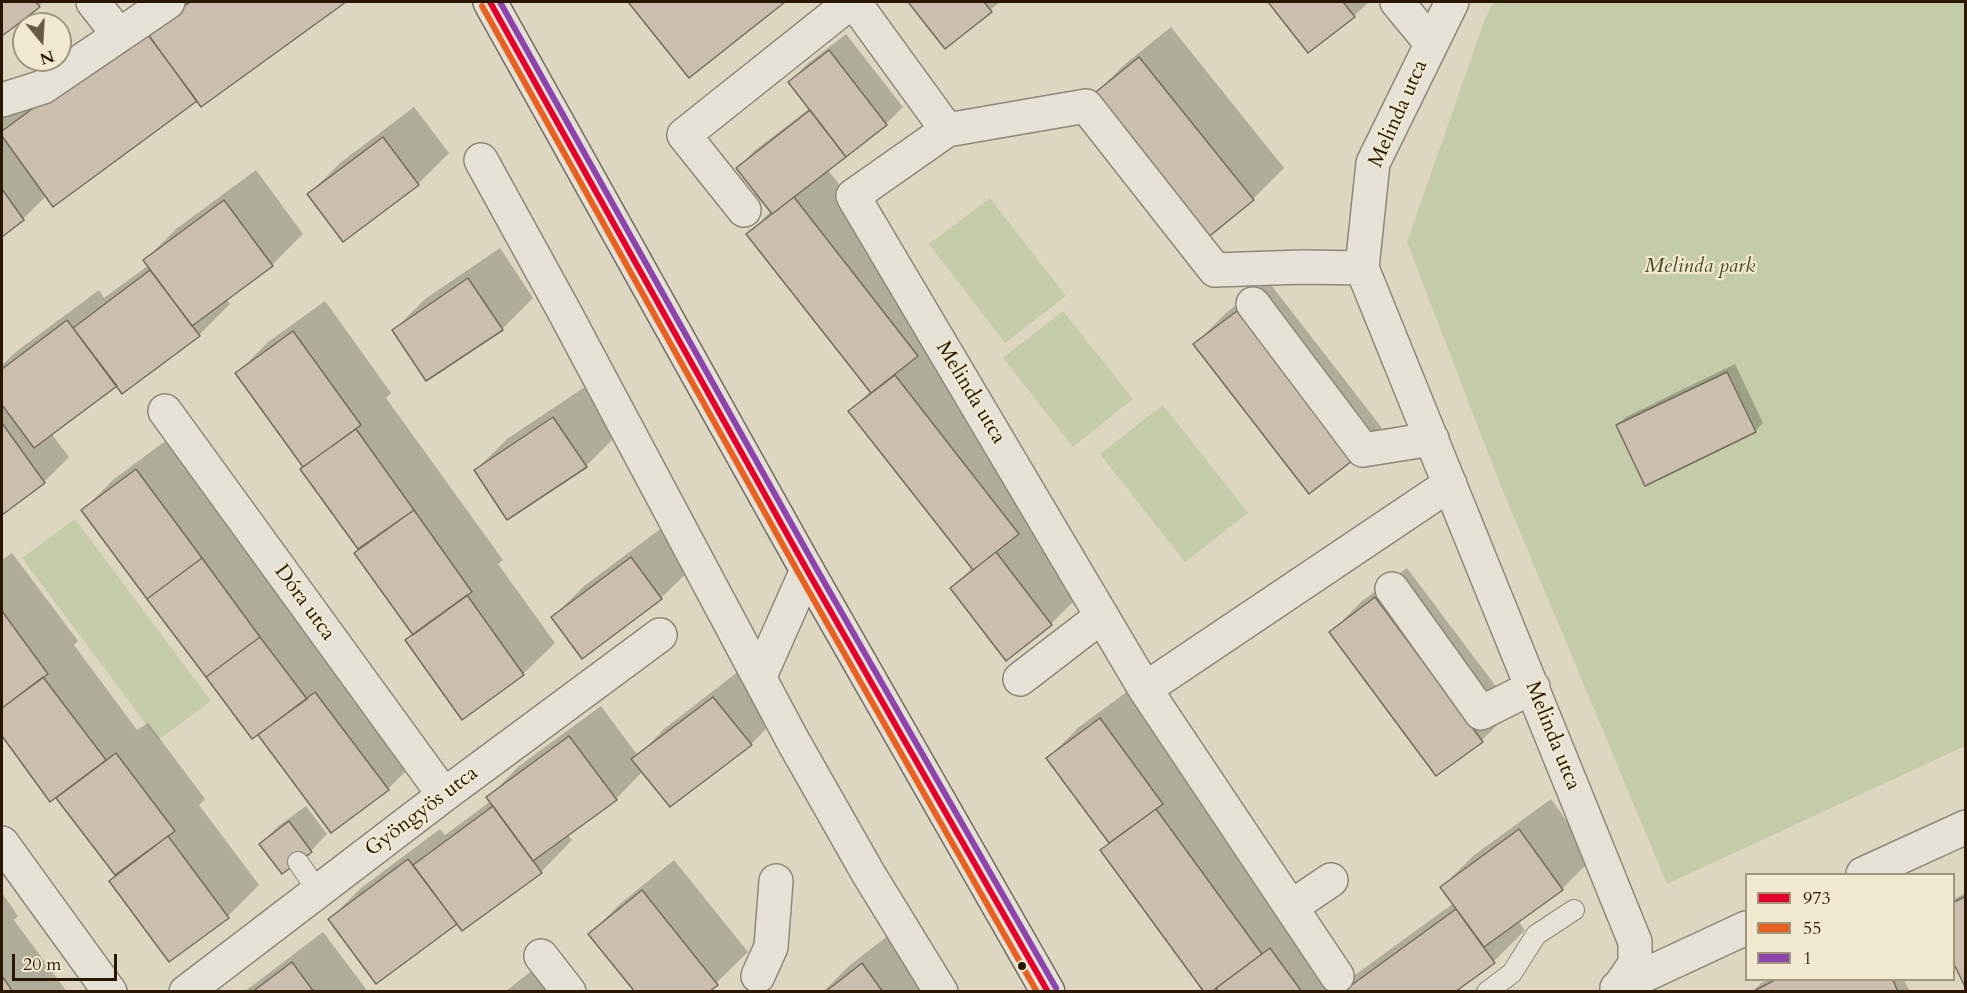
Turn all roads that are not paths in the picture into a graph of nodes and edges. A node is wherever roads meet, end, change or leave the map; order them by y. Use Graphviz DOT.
graph roads {
  1 [pos="93,2"];
  2 [pos="168,2"];
  3 [pos="490,2"];
  4 [pos="853,2"];
  5 [pos="1397,2"];
  6 [pos="1452,2"];
  7 [pos="119,35"];
  8 [pos="1431,43"];
  9 [pos="2,100"];
  10 [pos="947,130"];
  11 [pos="481,160"];
  12 [pos="744,210"];
  13 [pos="1362,268"];
  14 [pos="1253,304"];
  15 [pos="165,411"];
  16 [pos="1432,439"];
  17 [pos="1450,484"];
  18 [pos="807,570"];
  19 [pos="1392,589"];
  20 [pos="1102,616"];
  21 [pos="660,635"];
  22 [pos="760,676"];
  23 [pos="1020,679"];
  24 [pos="1533,687"];
  25 [pos="1145,689"];
  26 [pos="444,795"];
  27 [pos="1965,827"];
  28 [pos="2,843"];
  29 [pos="298,862"];
  30 [pos="1865,873"];
  31 [pos="1331,880"];
  32 [pos="776,881"];
  33 [pos="318,891"];
  34 [pos="1292,907"];
  35 [pos="1574,910"];
  36 [pos="1745,928"];
  37 [pos="541,956"];
  38 [pos="1336,976"];
  39 [pos="756,986"];
  40 [pos="1615,989"];
  41 [pos="110,992"];
  42 [pos="186,992"];
  43 [pos="569,992"];
  44 [pos="941,992"];
  45 [pos="1048,992"];
  46 [pos="1487,992"];
  1 -- 7 [label="street"];
  2 -- 7 [label="street"];
  3 -- 18 [label="street"];
  4 -- 10 [label="street"];
  4 -- 12 [label="street"];
  5 -- 8 [label="street"];
  6 -- 8 [label="street, Melinda utca"];
  7 -- 9 [label="street"];
  8 -- 13 [label="street, Melinda utca"];
  10 -- 13 [label="street, Melinda utca"];
  10 -- 20 [label="street, Melinda utca"];
  11 -- 22 [label="street"];
  13 -- 16 [label="street, Melinda utca"];
  14 -- 16 [label="street"];
  15 -- 26 [label="street, Dóra utca"];
  16 -- 17 [label="street, Melinda utca"];
  17 -- 24 [label="street, Melinda utca"];
  17 -- 25 [label="street"];
  18 -- 22 [label="street"];
  18 -- 45 [label="street"];
  19 -- 24 [label="street"];
  20 -- 23 [label="street"];
  20 -- 25 [label="street, Melinda utca"];
  21 -- 26 [label="street, Gyöngyös utca"];
  22 -- 44 [label="street"];
  24 -- 40 [label="street, Melinda utca"];
  25 -- 34 [label="street, Melinda utca"];
  26 -- 33 [label="street, Gyöngyös utca"];
  27 -- 30 [label="street"];
  28 -- 41 [label="street"];
  29 -- 33 [label="lane"];
  31 -- 34 [label="street"];
  32 -- 39 [label="street"];
  33 -- 42 [label="street, Gyöngyös utca"];
  34 -- 38 [label="street, Melinda utca"];
  35 -- 46 [label="lane"];
  36 -- 40 [label="street"];
  37 -- 43 [label="street"];
}
